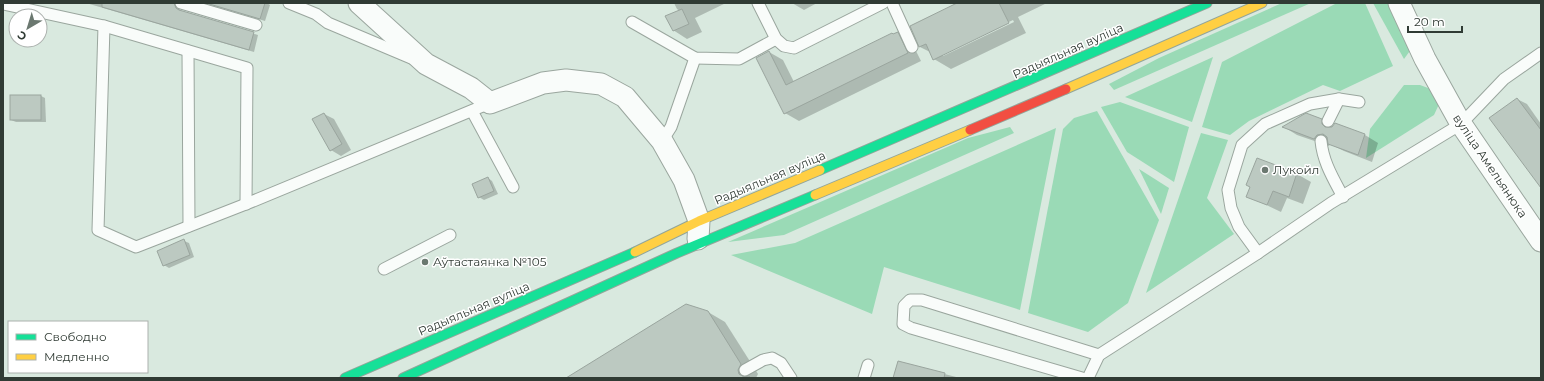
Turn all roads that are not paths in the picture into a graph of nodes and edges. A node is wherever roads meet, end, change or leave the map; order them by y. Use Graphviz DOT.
graph roads {
  1 [pos="181,3"];
  2 [pos="289,3"];
  3 [pos="359,3"];
  4 [pos="758,3"];
  5 [pos="883,3"];
  6 [pos="892,3"];
  7 [pos="1207,3"];
  8 [pos="1262,3"];
  9 [pos="1399,3"];
  10 [pos="3,4"];
  11 [pos="632,22"];
  12 [pos="256,25"];
  13 [pos="104,26"];
  14 [pos="776,39"];
  15 [pos="912,47"];
  16 [pos="188,51"];
  17 [pos="1541,53"];
  18 [pos="695,58"];
  19 [pos="426,64"];
  20 [pos="1339,99"];
  21 [pos="1359,102"];
  22 [pos="481,107"];
  23 [pos="1328,121"];
  24 [pos="1461,124"];
  25 [pos="662,141"];
  26 [pos="1321,141"];
  27 [pos="513,187"];
  28 [pos="1343,197"];
  29 [pos="246,204"];
  30 [pos="699,221"];
  31 [pos="189,226"];
  32 [pos="450,235"];
  33 [pos="1541,241"];
  34 [pos="698,244"];
  35 [pos="1258,253"];
  36 [pos="384,268"];
  37 [pos="1099,355"];
  38 [pos="868,365"];
  39 [pos="745,370"];
  40 [pos="345,378"];
  41 [pos="403,378"];
  42 [pos="791,378"];
  43 [pos="864,378"];
  44 [pos="1082,378"];
  45 [pos="1088,378"];
  1 -- 12 [label="lane"];
  2 -- 19 [label="lane"];
  3 -- 19 [label="street"];
  4 -- 14 [label="lane"];
  5 -- 14 [label="lane"];
  6 -- 15 [label="lane"];
  7 -- 30 [label="main road, Радыяльная вуліца"];
  8 -- 34 [label="main road"];
  9 -- 24 [label="street, вуліца Амельянюка"];
  10 -- 13 [label="lane"];
  11 -- 18 [label="lane"];
  13 -- 16 [label="lane"];
  13 -- 31 [label="lane"];
  14 -- 18 [label="lane"];
  16 -- 29 [label="lane"];
  16 -- 31 [label="lane"];
  17 -- 24 [label="lane"];
  18 -- 25 [label="lane"];
  19 -- 22 [label="street"];
  20 -- 21 [label="lane"];
  20 -- 23 [label="lane"];
  20 -- 35 [label="lane"];
  22 -- 25 [label="street"];
  22 -- 27 [label="lane"];
  22 -- 29 [label="lane"];
  24 -- 28 [label="lane"];
  24 -- 33 [label="street, вуліца Амельянюка"];
  25 -- 30 [label="street"];
  26 -- 28 [label="lane"];
  28 -- 35 [label="lane"];
  29 -- 31 [label="lane"];
  30 -- 34 [label="street"];
  30 -- 40 [label="main road, Радыяльная вуліца"];
  32 -- 36 [label="lane"];
  34 -- 41 [label="main road"];
  35 -- 37 [label="lane"];
  37 -- 44 [label="lane"];
  37 -- 45 [label="lane"];
  38 -- 43 [label="lane"];
  39 -- 42 [label="lane"];
}
